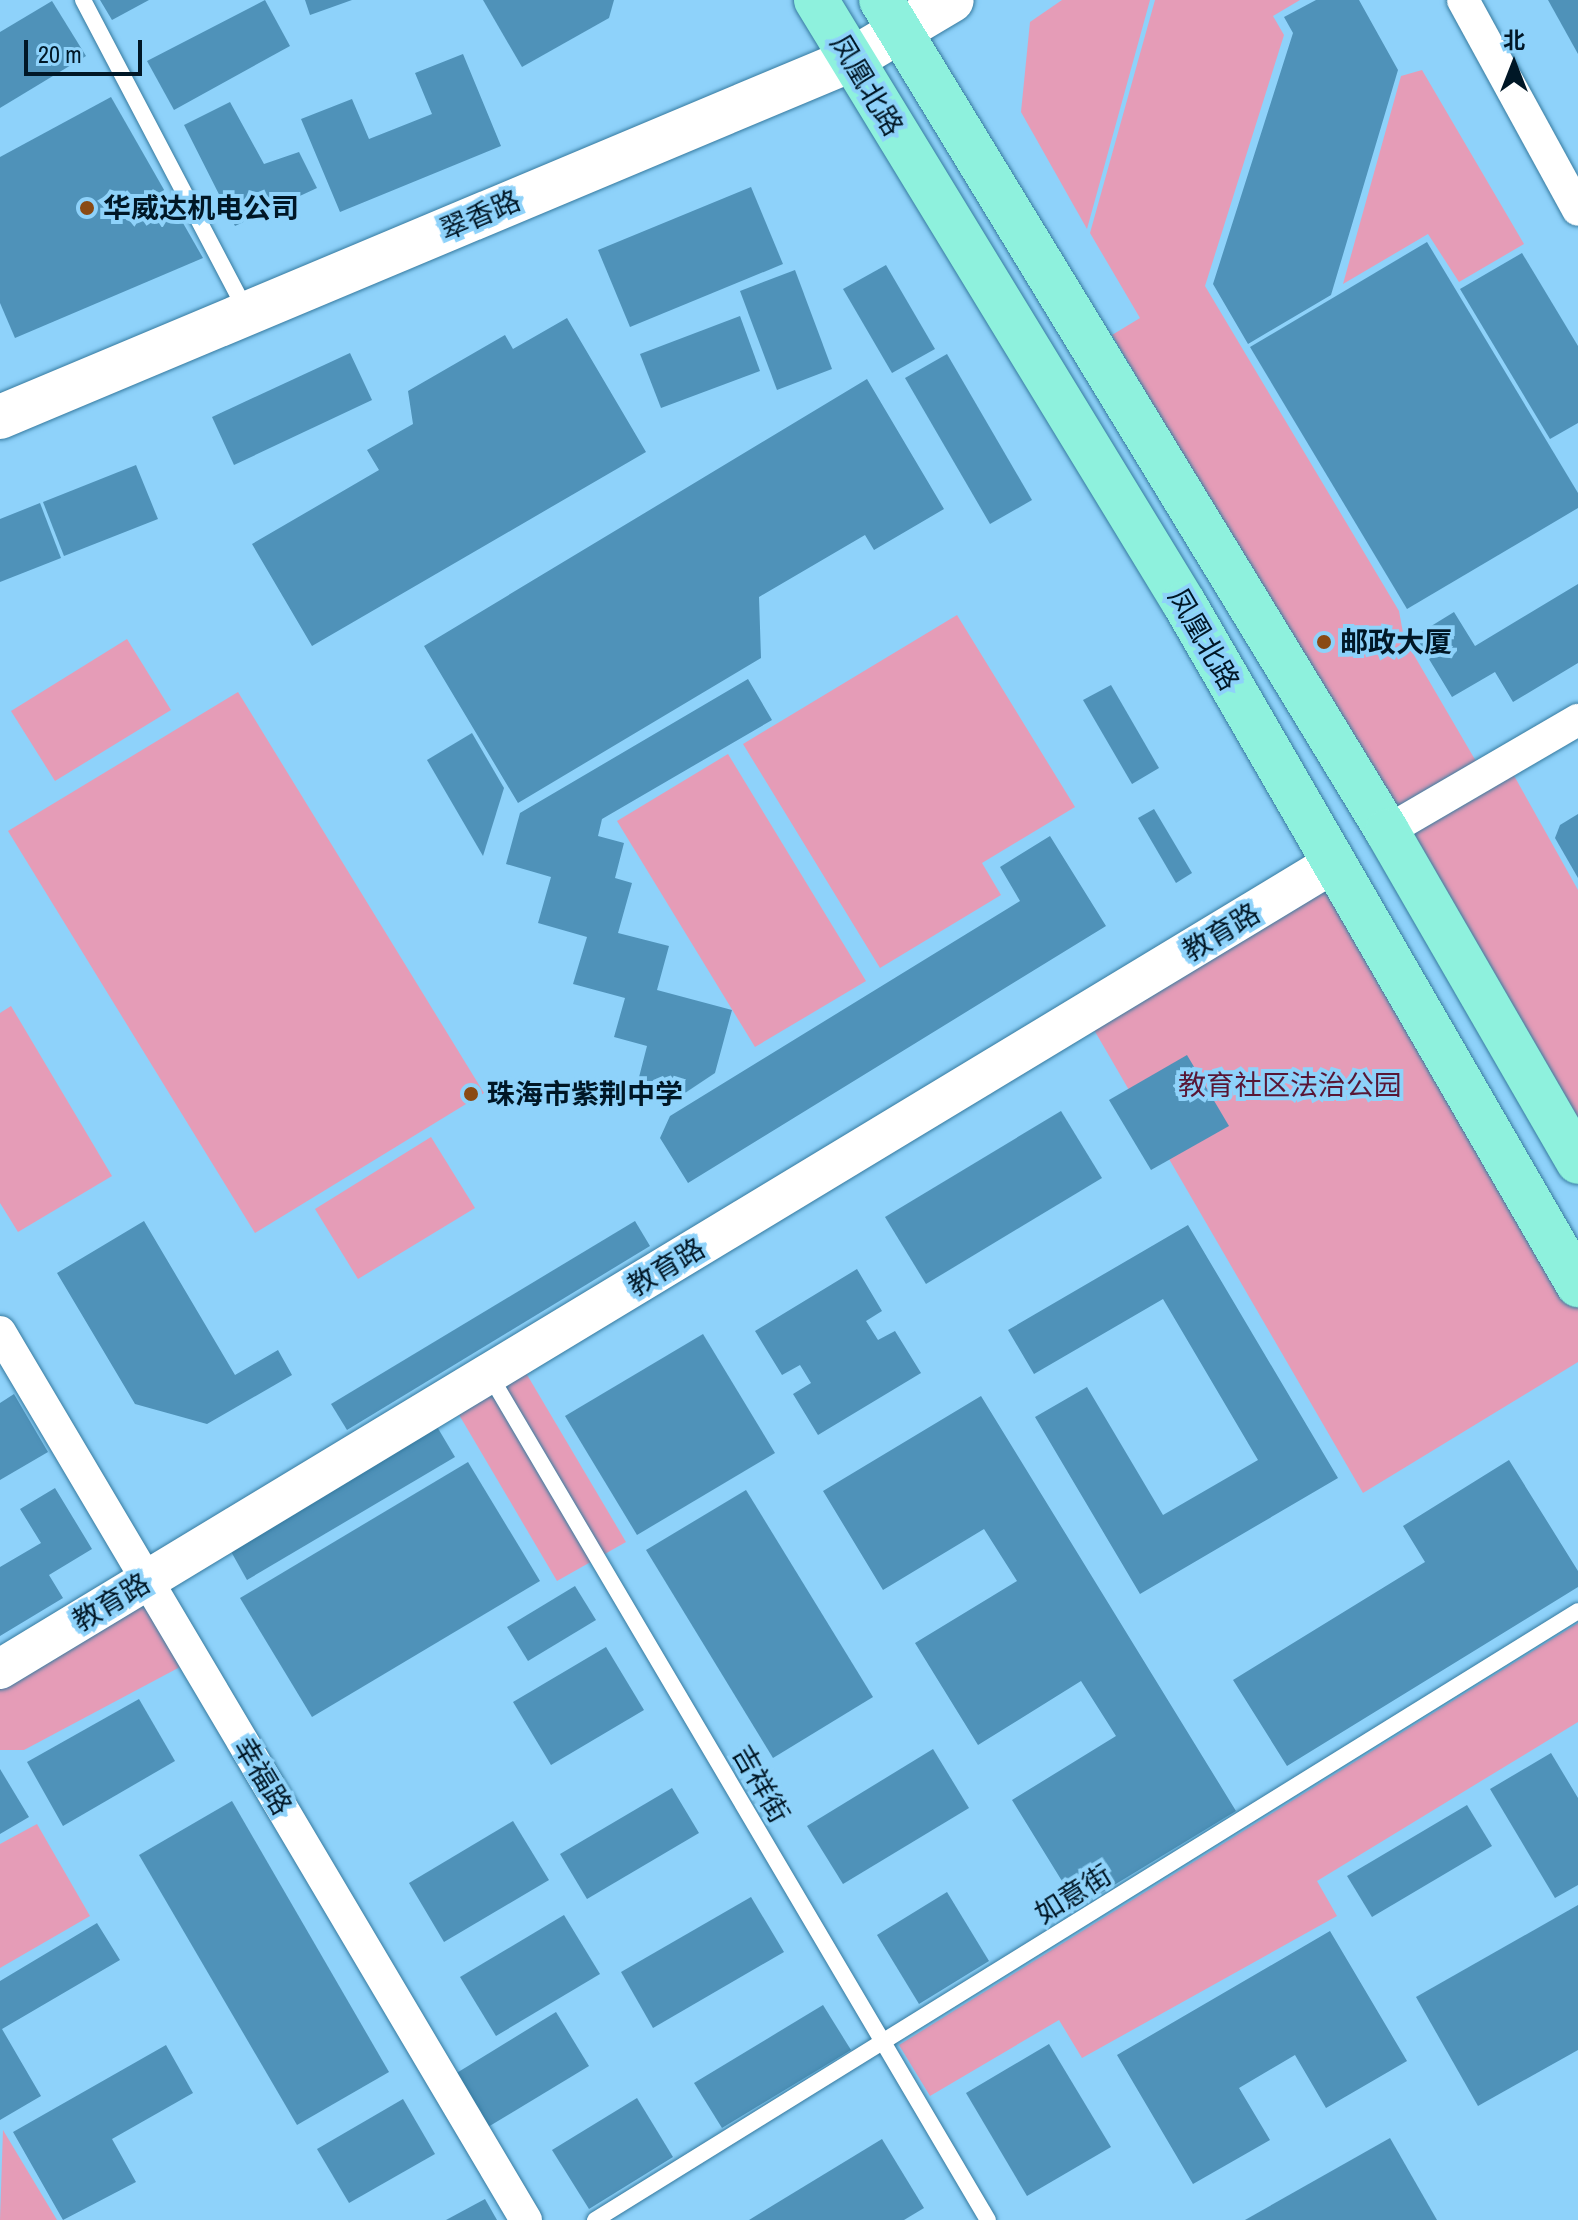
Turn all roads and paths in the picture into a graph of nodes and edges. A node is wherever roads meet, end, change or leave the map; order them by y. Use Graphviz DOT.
graph roads {
  1 [pos="83,0"];
  2 [pos="816,0"];
  3 [pos="952,0"];
  4 [pos="1463,0"];
  5 [pos="890,15"];
  6 [pos="851,60"];
  7 [pos="1578,210"];
  8 [pos="247,313"];
  9 [pos="0,417"];
  10 [pos="1578,720"];
  11 [pos="1387,831"];
  12 [pos="1332,864"];
  13 [pos="1578,1162"];
  14 [pos="1578,1285"];
  15 [pos="0,1332"];
  16 [pos="489,1374"];
  17 [pos="147,1581"];
  18 [pos="1578,1611"];
  19 [pos="0,1669"];
  20 [pos="883,2041"];
  21 [pos="526,2220"];
  22 [pos="595,2220"];
  23 [pos="988,2220"];
  1 -- 8 [label="lane"];
  2 -- 6 [label="main road, 凤凰北路"];
  3 -- 5 [label="main road, 翠香路"];
  4 -- 7 [label="street"];
  5 -- 6 [label="main road, 翠香路"];
  5 -- 11 [label="main road, 凤凰北路"];
  6 -- 8 [label="main road, 翠香路"];
  6 -- 12 [label="main road, 凤凰北路"];
  8 -- 9 [label="main road, 翠香路"];
  10 -- 11 [label="street"];
  11 -- 13 [label="main road, 凤凰北路"];
  12 -- 14 [label="main road, 凤凰北路"];
  12 -- 16 [label="street, 教育路"];
  15 -- 17 [label="street, 幸福路"];
  16 -- 17 [label="street, 教育路"];
  16 -- 20 [label="lane, 吉祥街"];
  17 -- 19 [label="street, 教育路"];
  17 -- 21 [label="street, 幸福路"];
  18 -- 20 [label="lane, 如意街"];
  20 -- 22 [label="lane, 如意街"];
  20 -- 23 [label="lane, 吉祥街"];
}
